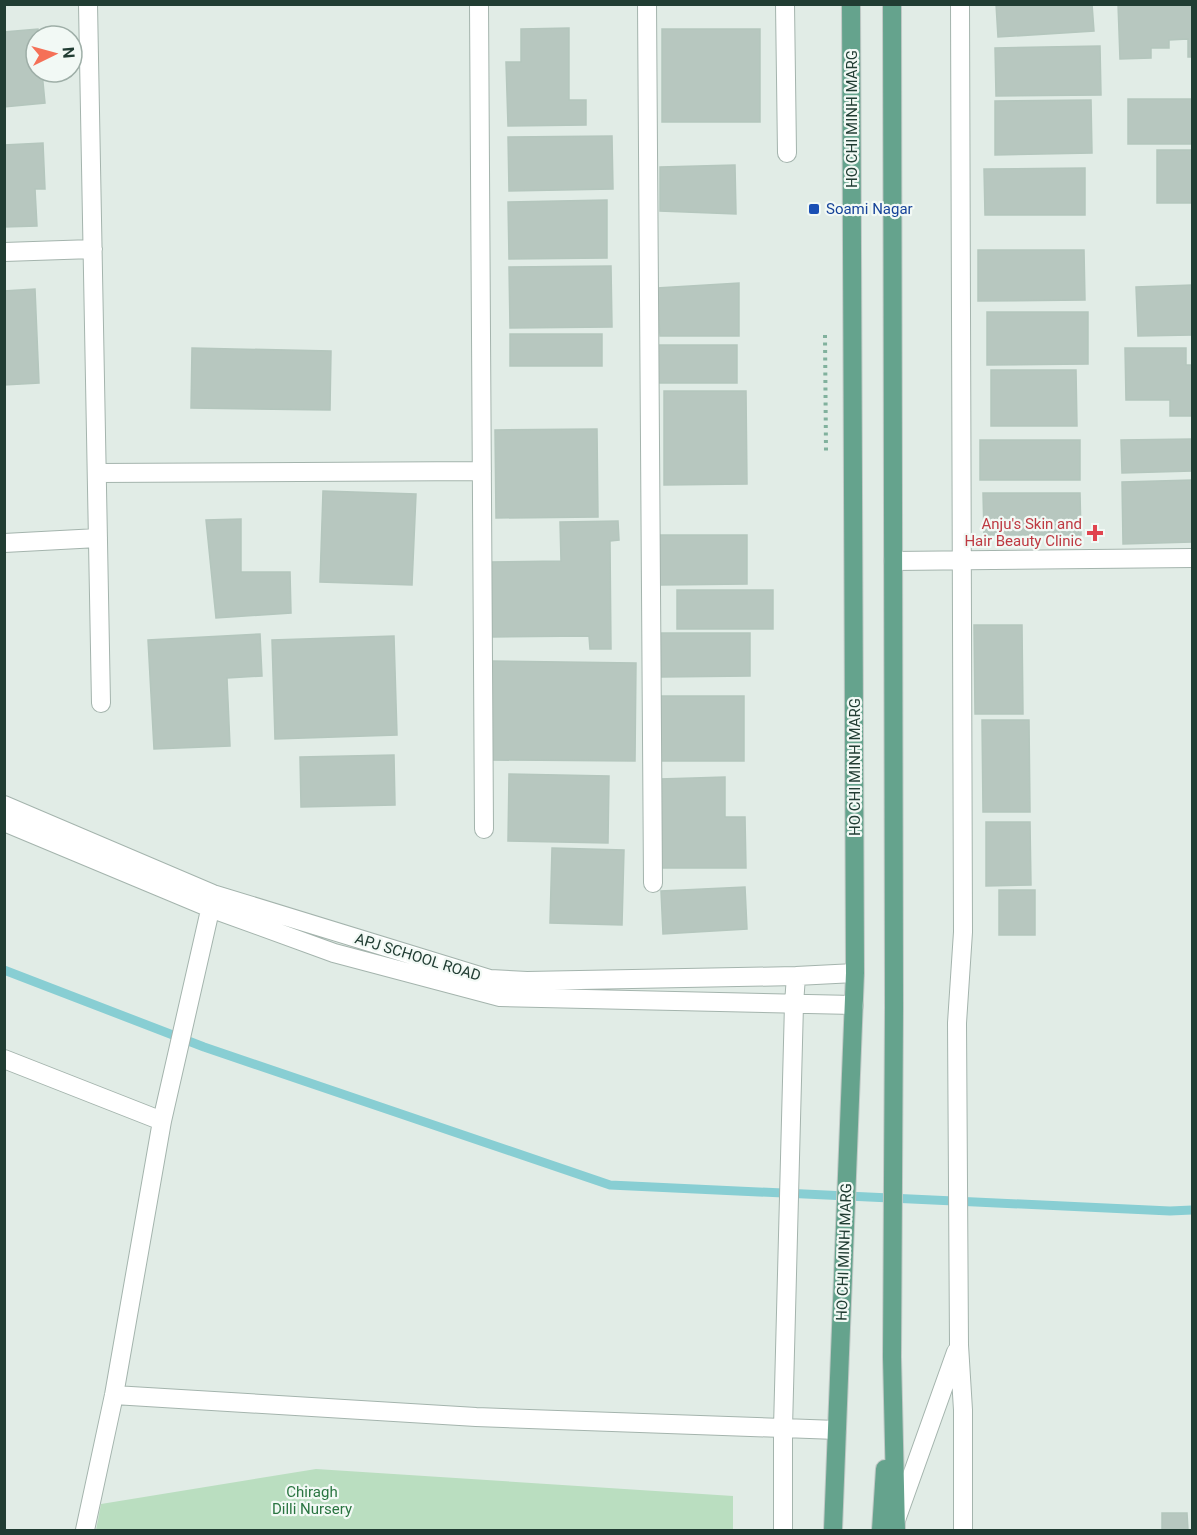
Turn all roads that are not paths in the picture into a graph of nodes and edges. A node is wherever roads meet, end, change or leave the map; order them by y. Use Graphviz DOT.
graph roads {
  1 [pos="88,4"];
  2 [pos="479,4"];
  3 [pos="647,4"];
  4 [pos="785,4"];
  5 [pos="851,4"];
  6 [pos="892,4"];
  7 [pos="960,4"];
  8 [pos="787,153"];
  9 [pos="93,249"];
  10 [pos="4,252"];
  11 [pos="482,471"];
  12 [pos="97,473"];
  13 [pos="98,538"];
  14 [pos="4,543"];
  15 [pos="1192,558"];
  16 [pos="961,559"];
  17 [pos="893,561"];
  18 [pos="101,703"];
  19 [pos="4,805"];
  20 [pos="4,822"];
  21 [pos="484,830"];
  22 [pos="653,883"];
  23 [pos="212,901"];
  24 [pos="855,973"];
  25 [pos="796,976"];
  26 [pos="794,1004"];
  27 [pos="854,1005"];
  28 [pos="4,1059"];
  29 [pos="162,1121"];
  30 [pos="959,1345"];
  31 [pos="892,1357"];
  32 [pos="114,1395"];
  33 [pos="783,1428"];
  34 [pos="837,1431"];
  35 [pos="896,1525"];
  36 [pos="85,1530"];
  37 [pos="783,1530"];
  38 [pos="833,1530"];
  39 [pos="881,1530"];
  40 [pos="963,1530"];
  1 -- 9 [label="street"];
  2 -- 11 [label="street"];
  3 -- 22 [label="street"];
  4 -- 8 [label="street"];
  5 -- 24 [label="main road, HO CHI MINH MARG"];
  6 -- 17 [label="main road"];
  7 -- 16 [label="street"];
  9 -- 10 [label="street"];
  9 -- 12 [label="street"];
  11 -- 12 [label="street"];
  11 -- 21 [label="street"];
  12 -- 13 [label="street"];
  13 -- 14 [label="street"];
  13 -- 18 [label="street"];
  15 -- 16 [label="street"];
  16 -- 17 [label="street"];
  16 -- 30 [label="street"];
  17 -- 31 [label="main road"];
  19 -- 23 [label="street, APJ SCHOOL ROAD"];
  20 -- 23 [label="street"];
  23 -- 25 [label="street, APJ SCHOOL ROAD"];
  23 -- 26 [label="street"];
  23 -- 29 [label="street"];
  24 -- 25 [label="street, APJ SCHOOL ROAD"];
  24 -- 27 [label="main road, HO CHI MINH MARG"];
  25 -- 26 [label="street"];
  26 -- 27 [label="street"];
  26 -- 33 [label="street"];
  27 -- 34 [label="main road, HO CHI MINH MARG"];
  28 -- 29 [label="street"];
  29 -- 32 [label="street"];
  30 -- 35 [label="street"];
  30 -- 40 [label="street"];
  31 -- 35 [label="main road"];
  31 -- 39 [label="main road"];
  32 -- 33 [label="street"];
  32 -- 36 [label="street"];
  33 -- 34 [label="street"];
  33 -- 37 [label="street"];
  34 -- 38 [label="main road, HO CHI MINH MARG"];
}
